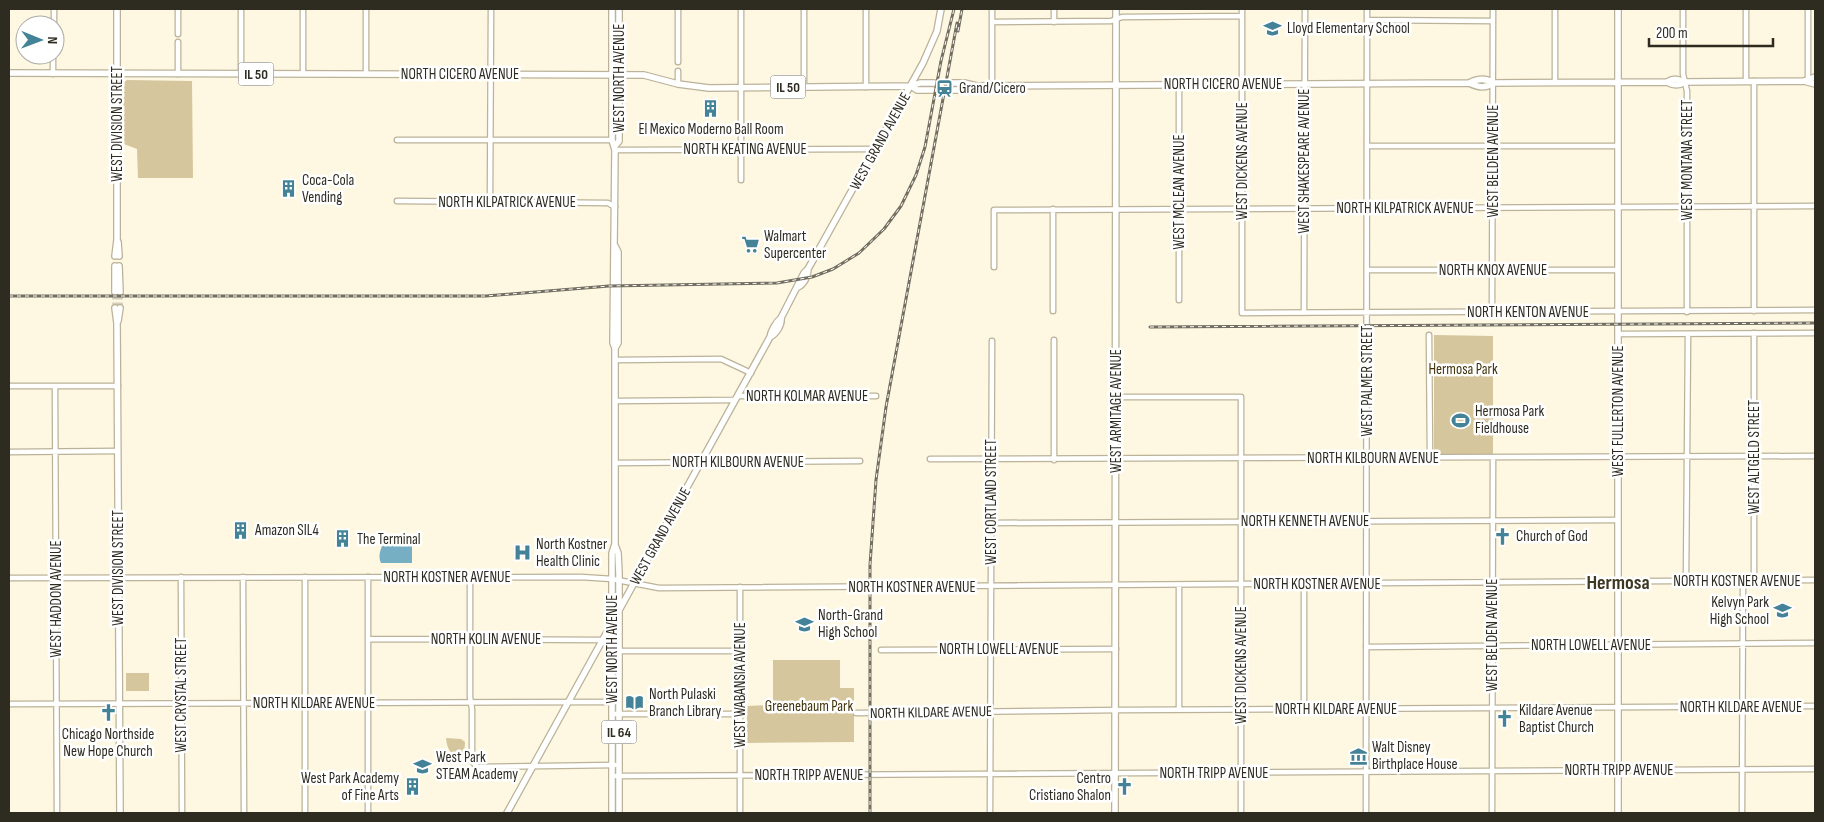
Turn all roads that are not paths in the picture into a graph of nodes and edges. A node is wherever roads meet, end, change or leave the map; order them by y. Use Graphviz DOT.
graph roads {
  1 [pos="116,9"];
  2 [pos="178,9"];
  3 [pos="241,9"];
  4 [pos="303,9"];
  5 [pos="366,9"];
  6 [pos="491,9"];
  7 [pos="612,9"];
  8 [pos="619,9"];
  9 [pos="678,9"];
  10 [pos="741,9"];
  11 [pos="804,9"];
  12 [pos="866,9"];
  13 [pos="941,9"];
  14 [pos="992,9"];
  15 [pos="1054,9"];
  16 [pos="1116,9"];
  17 [pos="1242,9"];
  18 [pos="1304,9"];
  19 [pos="1367,9"];
  20 [pos="1493,9"];
  21 [pos="1556,9"];
  22 [pos="1618,9"];
  23 [pos="1683,9"];
  24 [pos="1746,9"];
  25 [pos="1808,9"];
  26 [pos="1242,16"];
  27 [pos="1116,19"];
  28 [pos="1367,20"];
  29 [pos="1493,21"];
  30 [pos="992,22"];
  31 [pos="1054,22"];
  32 [pos="178,34"];
  33 [pos="178,42"];
  34 [pos="678,62"];
  35 [pos="53,65"];
  36 [pos="678,71"];
  37 [pos="9,74"];
  38 [pos="53,74"];
  39 [pos="116,74"];
  40 [pos="178,74"];
  41 [pos="241,74"];
  42 [pos="303,74"];
  43 [pos="366,74"];
  44 [pos="490,74"];
  45 [pos="612,74"];
  46 [pos="619,74"];
  47 [pos="1815,77"];
  48 [pos="1754,81"];
  49 [pos="1807,81"];
  50 [pos="1555,82"];
  51 [pos="1618,82"];
  52 [pos="1685,82"];
  53 [pos="1746,82"];
  54 [pos="934,83"];
  55 [pos="1493,83"];
  56 [pos="678,84"];
  57 [pos="1179,84"];
  58 [pos="1242,84"];
  59 [pos="1305,84"];
  60 [pos="1367,84"];
  61 [pos="1815,84"];
  62 [pos="1116,85"];
  63 [pos="866,86"];
  64 [pos="910,86"];
  65 [pos="951,86"];
  66 [pos="992,86"];
  67 [pos="804,87"];
  68 [pos="741,88"];
  69 [pos="933,90"];
  70 [pos="397,140"];
  71 [pos="491,140"];
  72 [pos="614,146"];
  73 [pos="1367,146"];
  74 [pos="1493,146"];
  75 [pos="1618,146"];
  76 [pos="741,149"];
  77 [pos="875,149"];
  78 [pos="741,180"];
  79 [pos="397,201"];
  80 [pos="490,202"];
  81 [pos="1815,206"];
  82 [pos="615,207"];
  83 [pos="1687,207"];
  84 [pos="1755,207"];
  85 [pos="1116,208"];
  86 [pos="1179,208"];
  87 [pos="1242,208"];
  88 [pos="1304,208"];
  89 [pos="1367,208"];
  90 [pos="1493,208"];
  91 [pos="1618,208"];
  92 [pos="1053,209"];
  93 [pos="117,256"];
  94 [pos="117,266"];
  95 [pos="994,268"];
  96 [pos="1367,270"];
  97 [pos="1492,270"];
  98 [pos="1618,270"];
  99 [pos="118,292"];
  100 [pos="1179,300"];
  101 [pos="117,308"];
  102 [pos="1815,310"];
  103 [pos="1054,311"];
  104 [pos="1754,311"];
  105 [pos="1618,312"];
  106 [pos="1687,312"];
  107 [pos="1242,313"];
  108 [pos="1304,313"];
  109 [pos="1367,313"];
  110 [pos="1492,313"];
  111 [pos="1754,333"];
  112 [pos="1815,333"];
  113 [pos="1618,334"];
  114 [pos="1688,334"];
  115 [pos="1429,335"];
  116 [pos="1054,340"];
  117 [pos="992,341"];
  118 [pos="615,360"];
  119 [pos="751,373"];
  120 [pos="9,386"];
  121 [pos="55,386"];
  122 [pos="118,386"];
  123 [pos="876,396"];
  124 [pos="1116,397"];
  125 [pos="737,398"];
  126 [pos="615,401"];
  127 [pos="9,452"];
  128 [pos="55,452"];
  129 [pos="118,452"];
  130 [pos="1754,456"];
  131 [pos="1815,456"];
  132 [pos="1618,457"];
  133 [pos="1687,457"];
  134 [pos="1366,458"];
  135 [pos="1430,458"];
  136 [pos="1492,458"];
  137 [pos="930,459"];
  138 [pos="1116,459"];
  139 [pos="1241,459"];
  140 [pos="991,460"];
  141 [pos="1054,460"];
  142 [pos="860,461"];
  143 [pos="702,462"];
  144 [pos="615,463"];
  145 [pos="1492,520"];
  146 [pos="1618,520"];
  147 [pos="1366,521"];
  148 [pos="1242,522"];
  149 [pos="991,523"];
  150 [pos="1116,523"];
  151 [pos="118,577"];
  152 [pos="181,577"];
  153 [pos="243,577"];
  154 [pos="305,577"];
  155 [pos="368,577"];
  156 [pos="470,577"];
  157 [pos="9,578"];
  158 [pos="56,578"];
  159 [pos="615,580"];
  160 [pos="1815,580"];
  161 [pos="1686,581"];
  162 [pos="1743,581"];
  163 [pos="1754,581"];
  164 [pos="1492,582"];
  165 [pos="1618,582"];
  166 [pos="1366,583"];
  167 [pos="634,584"];
  168 [pos="1242,584"];
  169 [pos="1304,584"];
  170 [pos="1116,585"];
  171 [pos="1179,585"];
  172 [pos="990,586"];
  173 [pos="740,587"];
  174 [pos="619,611"];
  175 [pos="612,624"];
  176 [pos="368,639"];
  177 [pos="470,640"];
  178 [pos="603,640"];
  179 [pos="1743,644"];
  180 [pos="1815,644"];
  181 [pos="1618,645"];
  182 [pos="1366,646"];
  183 [pos="1492,646"];
  184 [pos="990,649"];
  185 [pos="1116,649"];
  186 [pos="882,650"];
  187 [pos="612,651"];
  188 [pos="619,651"];
  189 [pos="740,651"];
  190 [pos="471,702"];
  191 [pos="569,702"];
  192 [pos="612,702"];
  193 [pos="619,702"];
  194 [pos="119,703"];
  195 [pos="181,703"];
  196 [pos="243,703"];
  197 [pos="305,703"];
  198 [pos="368,703"];
  199 [pos="9,704"];
  200 [pos="56,704"];
  201 [pos="1815,706"];
  202 [pos="1743,707"];
  203 [pos="1492,708"];
  204 [pos="1618,708"];
  205 [pos="1241,709"];
  206 [pos="1304,709"];
  207 [pos="1366,709"];
  208 [pos="1116,710"];
  209 [pos="1178,710"];
  210 [pos="990,712"];
  211 [pos="856,713"];
  212 [pos="612,714"];
  213 [pos="619,714"];
  214 [pos="740,714"];
  215 [pos="616,765"];
  216 [pos="534,766"];
  217 [pos="1618,770"];
  218 [pos="1743,770"];
  219 [pos="1815,770"];
  220 [pos="1492,771"];
  221 [pos="1241,772"];
  222 [pos="1366,772"];
  223 [pos="1115,773"];
  224 [pos="990,774"];
  225 [pos="740,775"];
  226 [pos="616,776"];
  227 [pos="57,813"];
  228 [pos="120,813"];
  229 [pos="182,813"];
  230 [pos="244,813"];
  231 [pos="306,813"];
  232 [pos="368,813"];
  233 [pos="507,813"];
  234 [pos="612,813"];
  235 [pos="619,813"];
  236 [pos="740,813"];
  237 [pos="990,813"];
  238 [pos="1115,813"];
  239 [pos="1241,813"];
  240 [pos="1366,813"];
  241 [pos="1492,813"];
  242 [pos="1618,813"];
  243 [pos="1742,813"];
  1 -- 39 [label="main road, WEST DIVISION STREET"];
  2 -- 32 [label="street"];
  3 -- 41 [label="street"];
  4 -- 42 [label="street"];
  5 -- 43 [label="street"];
  6 -- 44 [label="street"];
  7 -- 45 [label="main road, WEST NORTH AVENUE / IL 64"];
  8 -- 46 [label="main road, WEST NORTH AVENUE / IL 64"];
  9 -- 34 [label="street"];
  10 -- 68 [label="street"];
  11 -- 67 [label="street"];
  12 -- 63 [label="street"];
  13 -- 64 [label="main road, WEST GRAND AVENUE"];
  14 -- 30 [label="street"];
  15 -- 31 [label="street"];
  16 -- 27 [label="main road, WEST ARMITAGE AVENUE"];
  17 -- 26 [label="street, WEST DICKENS AVENUE"];
  18 -- 59 [label="street, WEST SHAKESPEARE AVENUE"];
  19 -- 28 [label="street, WEST PALMER STREET"];
  20 -- 29 [label="street, WEST BELDEN AVENUE"];
  21 -- 50 [label="street"];
  22 -- 51 [label="main road, WEST FULLERTON AVENUE"];
  23 -- 52 [label="street, WEST MONTANA STREET"];
  24 -- 53 [label="street"];
  25 -- 49 [label="street"];
  26 -- 27 [label="street"];
  26 -- 58 [label="street, WEST DICKENS AVENUE"];
  27 -- 31 [label="street"];
  27 -- 62 [label="main road, WEST ARMITAGE AVENUE"];
  28 -- 29 [label="street"];
  28 -- 60 [label="street, WEST PALMER STREET"];
  29 -- 55 [label="street, WEST BELDEN AVENUE"];
  30 -- 31 [label="street"];
  30 -- 66 [label="street"];
  33 -- 40 [label="street"];
  35 -- 38 [label="street"];
  36 -- 56 [label="street"];
  37 -- 38 [label="main road, NORTH CICERO AVENUE / IL 50"];
  38 -- 39 [label="main road, NORTH CICERO AVENUE / IL 50"];
  39 -- 40 [label="main road, NORTH CICERO AVENUE / IL 50"];
  39 -- 93 [label="main road, WEST DIVISION STREET"];
  40 -- 41 [label="main road, NORTH CICERO AVENUE / IL 50"];
  41 -- 42 [label="main road, NORTH CICERO AVENUE / IL 50"];
  42 -- 43 [label="main road, NORTH CICERO AVENUE / IL 50"];
  43 -- 44 [label="main road, NORTH CICERO AVENUE / IL 50"];
  44 -- 45 [label="main road, NORTH CICERO AVENUE / IL 50"];
  44 -- 71 [label="street"];
  45 -- 46 [label="main road, NORTH CICERO AVENUE / IL 50"];
  45 -- 72 [label="main road, WEST NORTH AVENUE / IL 64"];
  46 -- 56 [label="main road, NORTH CICERO AVENUE / IL 50"];
  46 -- 72 [label="main road, WEST NORTH AVENUE / IL 64"];
  47 -- 49 [label="main road, NORTH CICERO AVENUE"];
  48 -- 49 [label="main road, NORTH CICERO AVENUE"];
  48 -- 53 [label="main road, NORTH CICERO AVENUE"];
  48 -- 84 [label="street"];
  49 -- 61 [label="main road, NORTH CICERO AVENUE"];
  50 -- 51 [label="main road, NORTH CICERO AVENUE"];
  50 -- 55 [label="main road, NORTH CICERO AVENUE"];
  51 -- 52 [label="main road, NORTH CICERO AVENUE"];
  51 -- 75 [label="main road, WEST FULLERTON AVENUE"];
  52 -- 53 [label="main road, NORTH CICERO AVENUE"];
  52 -- 83 [label="street, WEST MONTANA STREET"];
  54 -- 64 [label="main road, NORTH CICERO AVENUE / IL 50"];
  55 -- 60 [label="main road, NORTH CICERO AVENUE"];
  55 -- 74 [label="street, WEST BELDEN AVENUE"];
  56 -- 68 [label="main road, NORTH CICERO AVENUE / IL 50"];
  57 -- 58 [label="main road, NORTH CICERO AVENUE"];
  57 -- 62 [label="main road, NORTH CICERO AVENUE"];
  57 -- 86 [label="street, WEST MCLEAN AVENUE"];
  58 -- 59 [label="main road, NORTH CICERO AVENUE"];
  58 -- 87 [label="street, WEST DICKENS AVENUE"];
  59 -- 60 [label="main road, NORTH CICERO AVENUE"];
  59 -- 88 [label="street, WEST SHAKESPEARE AVENUE"];
  60 -- 73 [label="street, WEST PALMER STREET"];
  62 -- 66 [label="main road, NORTH CICERO AVENUE"];
  62 -- 85 [label="main road, WEST ARMITAGE AVENUE"];
  63 -- 64 [label="main road, NORTH CICERO AVENUE / IL 50"];
  63 -- 67 [label="main road, NORTH CICERO AVENUE / IL 50"];
  64 -- 69 [label="main road, NORTH CICERO AVENUE / IL 50"];
  64 -- 77 [label="main road, WEST GRAND AVENUE"];
  65 -- 66 [label="main road, NORTH CICERO AVENUE"];
  67 -- 68 [label="main road, NORTH CICERO AVENUE / IL 50"];
  68 -- 76 [label="street"];
  70 -- 71 [label="street, NORTH KEATING AVENUE"];
  71 -- 72 [label="street, NORTH KEATING AVENUE"];
  71 -- 80 [label="street"];
  72 -- 76 [label="street, NORTH KEATING AVENUE"];
  72 -- 82 [label="main road, WEST NORTH AVENUE / IL 64"];
  73 -- 74 [label="street"];
  73 -- 89 [label="street, WEST PALMER STREET"];
  74 -- 75 [label="street"];
  74 -- 90 [label="street, WEST BELDEN AVENUE"];
  75 -- 91 [label="main road, WEST FULLERTON AVENUE"];
  76 -- 77 [label="street, NORTH KEATING AVENUE"];
  76 -- 78 [label="street"];
  77 -- 119 [label="main road, WEST GRAND AVENUE"];
  79 -- 80 [label="street, NORTH KILPATRICK AVENUE"];
  80 -- 82 [label="street, NORTH KILPATRICK AVENUE"];
  81 -- 84 [label="street, NORTH KILPATRICK AVENUE"];
  82 -- 118 [label="main road, WEST NORTH AVENUE / IL 64"];
  83 -- 84 [label="street, NORTH KILPATRICK AVENUE"];
  83 -- 91 [label="street, NORTH KILPATRICK AVENUE"];
  83 -- 106 [label="street, WEST MONTANA STREET"];
  84 -- 104 [label="street"];
  85 -- 86 [label="street, NORTH KILPATRICK AVENUE"];
  85 -- 92 [label="street, NORTH KILPATRICK AVENUE"];
  85 -- 124 [label="main road, WEST ARMITAGE AVENUE"];
  86 -- 87 [label="street, NORTH KILPATRICK AVENUE"];
  86 -- 100 [label="street, WEST MCLEAN AVENUE"];
  87 -- 88 [label="street, NORTH KILPATRICK AVENUE"];
  87 -- 107 [label="street, WEST DICKENS AVENUE"];
  88 -- 89 [label="street, NORTH KILPATRICK AVENUE"];
  88 -- 108 [label="street, WEST SHAKESPEARE AVENUE"];
  89 -- 90 [label="street, NORTH KILPATRICK AVENUE"];
  89 -- 96 [label="street, WEST PALMER STREET"];
  90 -- 91 [label="street, NORTH KILPATRICK AVENUE"];
  90 -- 97 [label="street, WEST BELDEN AVENUE"];
  91 -- 98 [label="main road, WEST FULLERTON AVENUE"];
  92 -- 95 [label="street, NORTH KILPATRICK AVENUE"];
  92 -- 103 [label="street"];
  94 -- 99 [label="main road"];
  96 -- 97 [label="street, NORTH KNOX AVENUE"];
  96 -- 109 [label="street, WEST PALMER STREET"];
  97 -- 98 [label="street, NORTH KNOX AVENUE"];
  97 -- 110 [label="street, WEST BELDEN AVENUE"];
  98 -- 105 [label="main road, WEST FULLERTON AVENUE"];
  101 -- 122 [label="main road, WEST DIVISION STREET"];
  102 -- 104 [label="street, NORTH KENTON AVENUE"];
  104 -- 106 [label="street, NORTH KENTON AVENUE"];
  105 -- 106 [label="street, NORTH KENTON AVENUE"];
  105 -- 110 [label="street, NORTH KENTON AVENUE"];
  105 -- 113 [label="main road, WEST FULLERTON AVENUE"];
  107 -- 108 [label="street, NORTH KENTON AVENUE"];
  108 -- 109 [label="street, NORTH KENTON AVENUE"];
  109 -- 110 [label="street, NORTH KENTON AVENUE"];
  109 -- 134 [label="street, WEST PALMER STREET"];
  111 -- 112 [label="street"];
  111 -- 114 [label="street"];
  111 -- 130 [label="street, WEST ALTGELD STREET"];
  113 -- 114 [label="street"];
  113 -- 132 [label="main road, WEST FULLERTON AVENUE"];
  114 -- 133 [label="street"];
  115 -- 135 [label="street"];
  116 -- 141 [label="street"];
  117 -- 140 [label="street, WEST CORTLAND STREET"];
  118 -- 119 [label="street"];
  118 -- 126 [label="main road, WEST NORTH AVENUE / IL 64"];
  119 -- 125 [label="main road, WEST GRAND AVENUE"];
  120 -- 121 [label="street"];
  121 -- 122 [label="street"];
  121 -- 128 [label="street, WEST HADDON AVENUE"];
  122 -- 129 [label="main road, WEST DIVISION STREET"];
  123 -- 125 [label="street, NORTH KOLMAR AVENUE"];
  124 -- 138 [label="main road, WEST ARMITAGE AVENUE"];
  124 -- 139 [label="street, WEST DICKENS AVENUE"];
  125 -- 126 [label="street, NORTH KOLMAR AVENUE"];
  125 -- 143 [label="main road, WEST GRAND AVENUE"];
  126 -- 144 [label="main road, WEST NORTH AVENUE / IL 64"];
  127 -- 128 [label="street"];
  128 -- 129 [label="street"];
  128 -- 158 [label="street, WEST HADDON AVENUE"];
  129 -- 151 [label="main road, WEST DIVISION STREET"];
  130 -- 131 [label="street, NORTH KILBOURN AVENUE"];
  130 -- 133 [label="street, NORTH KILBOURN AVENUE"];
  130 -- 163 [label="street, WEST ALTGELD STREET"];
  132 -- 133 [label="street, NORTH KILBOURN AVENUE"];
  132 -- 136 [label="street, NORTH KILBOURN AVENUE"];
  132 -- 146 [label="main road, WEST FULLERTON AVENUE"];
  133 -- 161 [label="street"];
  134 -- 135 [label="street, NORTH KILBOURN AVENUE"];
  134 -- 139 [label="street, NORTH KILBOURN AVENUE"];
  134 -- 147 [label="street, WEST PALMER STREET"];
  135 -- 136 [label="street, NORTH KILBOURN AVENUE"];
  136 -- 145 [label="street, WEST BELDEN AVENUE"];
  137 -- 140 [label="street, NORTH KILBOURN AVENUE"];
  138 -- 139 [label="street, NORTH KILBOURN AVENUE"];
  138 -- 141 [label="street, NORTH KILBOURN AVENUE"];
  138 -- 150 [label="main road, WEST ARMITAGE AVENUE"];
  139 -- 148 [label="street, WEST DICKENS AVENUE"];
  140 -- 141 [label="street, NORTH KILBOURN AVENUE"];
  140 -- 149 [label="street, WEST CORTLAND STREET"];
  142 -- 143 [label="street, NORTH KILBOURN AVENUE"];
  143 -- 144 [label="street, NORTH KILBOURN AVENUE"];
  143 -- 167 [label="main road, WEST GRAND AVENUE"];
  144 -- 159 [label="main road, WEST NORTH AVENUE / IL 64"];
  145 -- 146 [label="street, NORTH KENNETH AVENUE"];
  145 -- 147 [label="street, NORTH KENNETH AVENUE"];
  145 -- 164 [label="street, WEST BELDEN AVENUE"];
  146 -- 165 [label="main road, WEST FULLERTON AVENUE"];
  147 -- 148 [label="street, NORTH KENNETH AVENUE"];
  147 -- 166 [label="street, WEST PALMER STREET"];
  148 -- 150 [label="street, NORTH KENNETH AVENUE"];
  148 -- 168 [label="street, WEST DICKENS AVENUE"];
  149 -- 150 [label="street, NORTH KENNETH AVENUE"];
  149 -- 172 [label="street, WEST CORTLAND STREET"];
  150 -- 170 [label="main road, WEST ARMITAGE AVENUE"];
  151 -- 152 [label="street, NORTH KOSTNER AVENUE"];
  151 -- 158 [label="street, NORTH KOSTNER AVENUE"];
  151 -- 194 [label="main road, WEST DIVISION STREET"];
  152 -- 153 [label="street, NORTH KOSTNER AVENUE"];
  152 -- 195 [label="street, WEST CRYSTAL STREET"];
  153 -- 154 [label="street, NORTH KOSTNER AVENUE"];
  153 -- 196 [label="street"];
  154 -- 155 [label="street, NORTH KOSTNER AVENUE"];
  154 -- 197 [label="street"];
  155 -- 156 [label="street, NORTH KOSTNER AVENUE"];
  155 -- 176 [label="street"];
  156 -- 159 [label="street, NORTH KOSTNER AVENUE"];
  156 -- 177 [label="street"];
  157 -- 158 [label="street, NORTH KOSTNER AVENUE"];
  158 -- 200 [label="street, WEST HADDON AVENUE"];
  159 -- 167 [label="street, NORTH KOSTNER AVENUE"];
  159 -- 174 [label="main road, WEST NORTH AVENUE / IL 64"];
  159 -- 175 [label="main road, WEST NORTH AVENUE / IL 64"];
  160 -- 163 [label="street, NORTH KOSTNER AVENUE"];
  161 -- 162 [label="street, NORTH KOSTNER AVENUE"];
  161 -- 165 [label="street, NORTH KOSTNER AVENUE"];
  162 -- 163 [label="street, NORTH KOSTNER AVENUE"];
  162 -- 179 [label="street"];
  164 -- 165 [label="street, NORTH KOSTNER AVENUE"];
  164 -- 166 [label="street, NORTH KOSTNER AVENUE"];
  164 -- 183 [label="street, WEST BELDEN AVENUE"];
  165 -- 181 [label="main road, WEST FULLERTON AVENUE"];
  166 -- 169 [label="street, NORTH KOSTNER AVENUE"];
  166 -- 182 [label="street, WEST PALMER STREET"];
  167 -- 173 [label="street, NORTH KOSTNER AVENUE"];
  167 -- 174 [label="main road, WEST GRAND AVENUE"];
  168 -- 169 [label="street, NORTH KOSTNER AVENUE"];
  168 -- 171 [label="street, NORTH KOSTNER AVENUE"];
  168 -- 205 [label="street, WEST DICKENS AVENUE"];
  169 -- 206 [label="street"];
  170 -- 171 [label="street, NORTH KOSTNER AVENUE"];
  170 -- 172 [label="street, NORTH KOSTNER AVENUE"];
  170 -- 185 [label="main road, WEST ARMITAGE AVENUE"];
  171 -- 209 [label="street"];
  172 -- 173 [label="street, NORTH KOSTNER AVENUE"];
  172 -- 184 [label="street, WEST CORTLAND STREET"];
  173 -- 189 [label="street, WEST WABANSIA AVENUE"];
  174 -- 175 [label="main road, WEST GRAND AVENUE"];
  174 -- 188 [label="main road, WEST NORTH AVENUE / IL 64"];
  175 -- 178 [label="main road, WEST GRAND AVENUE"];
  175 -- 187 [label="main road, WEST NORTH AVENUE / IL 64"];
  176 -- 177 [label="street, NORTH KOLIN AVENUE"];
  176 -- 198 [label="street"];
  177 -- 178 [label="street, NORTH KOLIN AVENUE"];
  177 -- 190 [label="street"];
  178 -- 191 [label="main road, WEST GRAND AVENUE"];
  179 -- 180 [label="street, NORTH LOWELL AVENUE"];
  179 -- 181 [label="street, NORTH LOWELL AVENUE"];
  179 -- 202 [label="street"];
  181 -- 183 [label="street, NORTH LOWELL AVENUE"];
  181 -- 204 [label="main road, WEST FULLERTON AVENUE"];
  182 -- 183 [label="street, NORTH LOWELL AVENUE"];
  182 -- 207 [label="street, WEST PALMER STREET"];
  183 -- 203 [label="street, WEST BELDEN AVENUE"];
  184 -- 185 [label="street, NORTH LOWELL AVENUE"];
  184 -- 186 [label="street, NORTH LOWELL AVENUE"];
  184 -- 210 [label="street, WEST CORTLAND STREET"];
  185 -- 208 [label="main road, WEST ARMITAGE AVENUE"];
  187 -- 188 [label="street"];
  187 -- 192 [label="main road, WEST NORTH AVENUE / IL 64"];
  188 -- 189 [label="street"];
  188 -- 193 [label="main road, WEST NORTH AVENUE / IL 64"];
  189 -- 214 [label="street, WEST WABANSIA AVENUE"];
  190 -- 191 [label="street, NORTH KILDARE AVENUE"];
  190 -- 198 [label="street, NORTH KILDARE AVENUE"];
  190 -- 216 [label="street"];
  191 -- 192 [label="street, NORTH KILDARE AVENUE"];
  191 -- 216 [label="main road, WEST GRAND AVENUE"];
  192 -- 193 [label="street, NORTH KILDARE AVENUE"];
  192 -- 212 [label="main road, WEST NORTH AVENUE / IL 64"];
  193 -- 213 [label="main road, WEST NORTH AVENUE / IL 64"];
  194 -- 195 [label="street, NORTH KILDARE AVENUE"];
  194 -- 200 [label="street, NORTH KILDARE AVENUE"];
  194 -- 228 [label="main road, WEST DIVISION STREET"];
  195 -- 196 [label="street, NORTH KILDARE AVENUE"];
  195 -- 229 [label="street, WEST CRYSTAL STREET"];
  196 -- 197 [label="street, NORTH KILDARE AVENUE"];
  196 -- 230 [label="street"];
  197 -- 198 [label="street, NORTH KILDARE AVENUE"];
  197 -- 231 [label="street"];
  198 -- 232 [label="street"];
  199 -- 200 [label="street, NORTH KILDARE AVENUE"];
  200 -- 227 [label="street, WEST HADDON AVENUE"];
  201 -- 202 [label="street, NORTH KILDARE AVENUE"];
  202 -- 204 [label="street, NORTH KILDARE AVENUE"];
  202 -- 218 [label="street"];
  203 -- 204 [label="street, NORTH KILDARE AVENUE"];
  203 -- 207 [label="street, NORTH KILDARE AVENUE"];
  203 -- 220 [label="street, WEST BELDEN AVENUE"];
  204 -- 217 [label="main road, WEST FULLERTON AVENUE"];
  205 -- 206 [label="street, NORTH KILDARE AVENUE"];
  205 -- 209 [label="street, NORTH KILDARE AVENUE"];
  205 -- 221 [label="street, WEST DICKENS AVENUE"];
  206 -- 207 [label="street, NORTH KILDARE AVENUE"];
  207 -- 222 [label="street, WEST PALMER STREET"];
  208 -- 209 [label="street, NORTH KILDARE AVENUE"];
  208 -- 210 [label="street, NORTH KILDARE AVENUE"];
  208 -- 223 [label="main road, WEST ARMITAGE AVENUE"];
  210 -- 211 [label="street, NORTH KILDARE AVENUE"];
  210 -- 224 [label="street, WEST CORTLAND STREET"];
  212 -- 213 [label="street"];
  212 -- 215 [label="main road, WEST NORTH AVENUE / IL 64"];
  213 -- 214 [label="street"];
  213 -- 215 [label="main road, WEST NORTH AVENUE / IL 64"];
  214 -- 225 [label="street, WEST WABANSIA AVENUE"];
  215 -- 216 [label="street"];
  215 -- 226 [label="main road, WEST NORTH AVENUE / IL 64"];
  216 -- 233 [label="main road, WEST GRAND AVENUE"];
  217 -- 218 [label="street, NORTH TRIPP AVENUE"];
  217 -- 220 [label="street, NORTH TRIPP AVENUE"];
  217 -- 242 [label="main road, WEST FULLERTON AVENUE"];
  218 -- 219 [label="street, NORTH TRIPP AVENUE"];
  218 -- 243 [label="street"];
  220 -- 222 [label="street, NORTH TRIPP AVENUE"];
  220 -- 241 [label="street, WEST BELDEN AVENUE"];
  221 -- 222 [label="street, NORTH TRIPP AVENUE"];
  221 -- 223 [label="street, NORTH TRIPP AVENUE"];
  221 -- 239 [label="street, WEST DICKENS AVENUE"];
  222 -- 240 [label="street, WEST PALMER STREET"];
  223 -- 224 [label="street, NORTH TRIPP AVENUE"];
  223 -- 238 [label="main road, WEST ARMITAGE AVENUE"];
  224 -- 225 [label="street, NORTH TRIPP AVENUE"];
  224 -- 237 [label="street, WEST CORTLAND STREET"];
  225 -- 226 [label="street, NORTH TRIPP AVENUE"];
  225 -- 236 [label="street, WEST WABANSIA AVENUE"];
  226 -- 234 [label="main road, WEST NORTH AVENUE / IL 64"];
  226 -- 235 [label="main road, WEST NORTH AVENUE / IL 64"];
}
